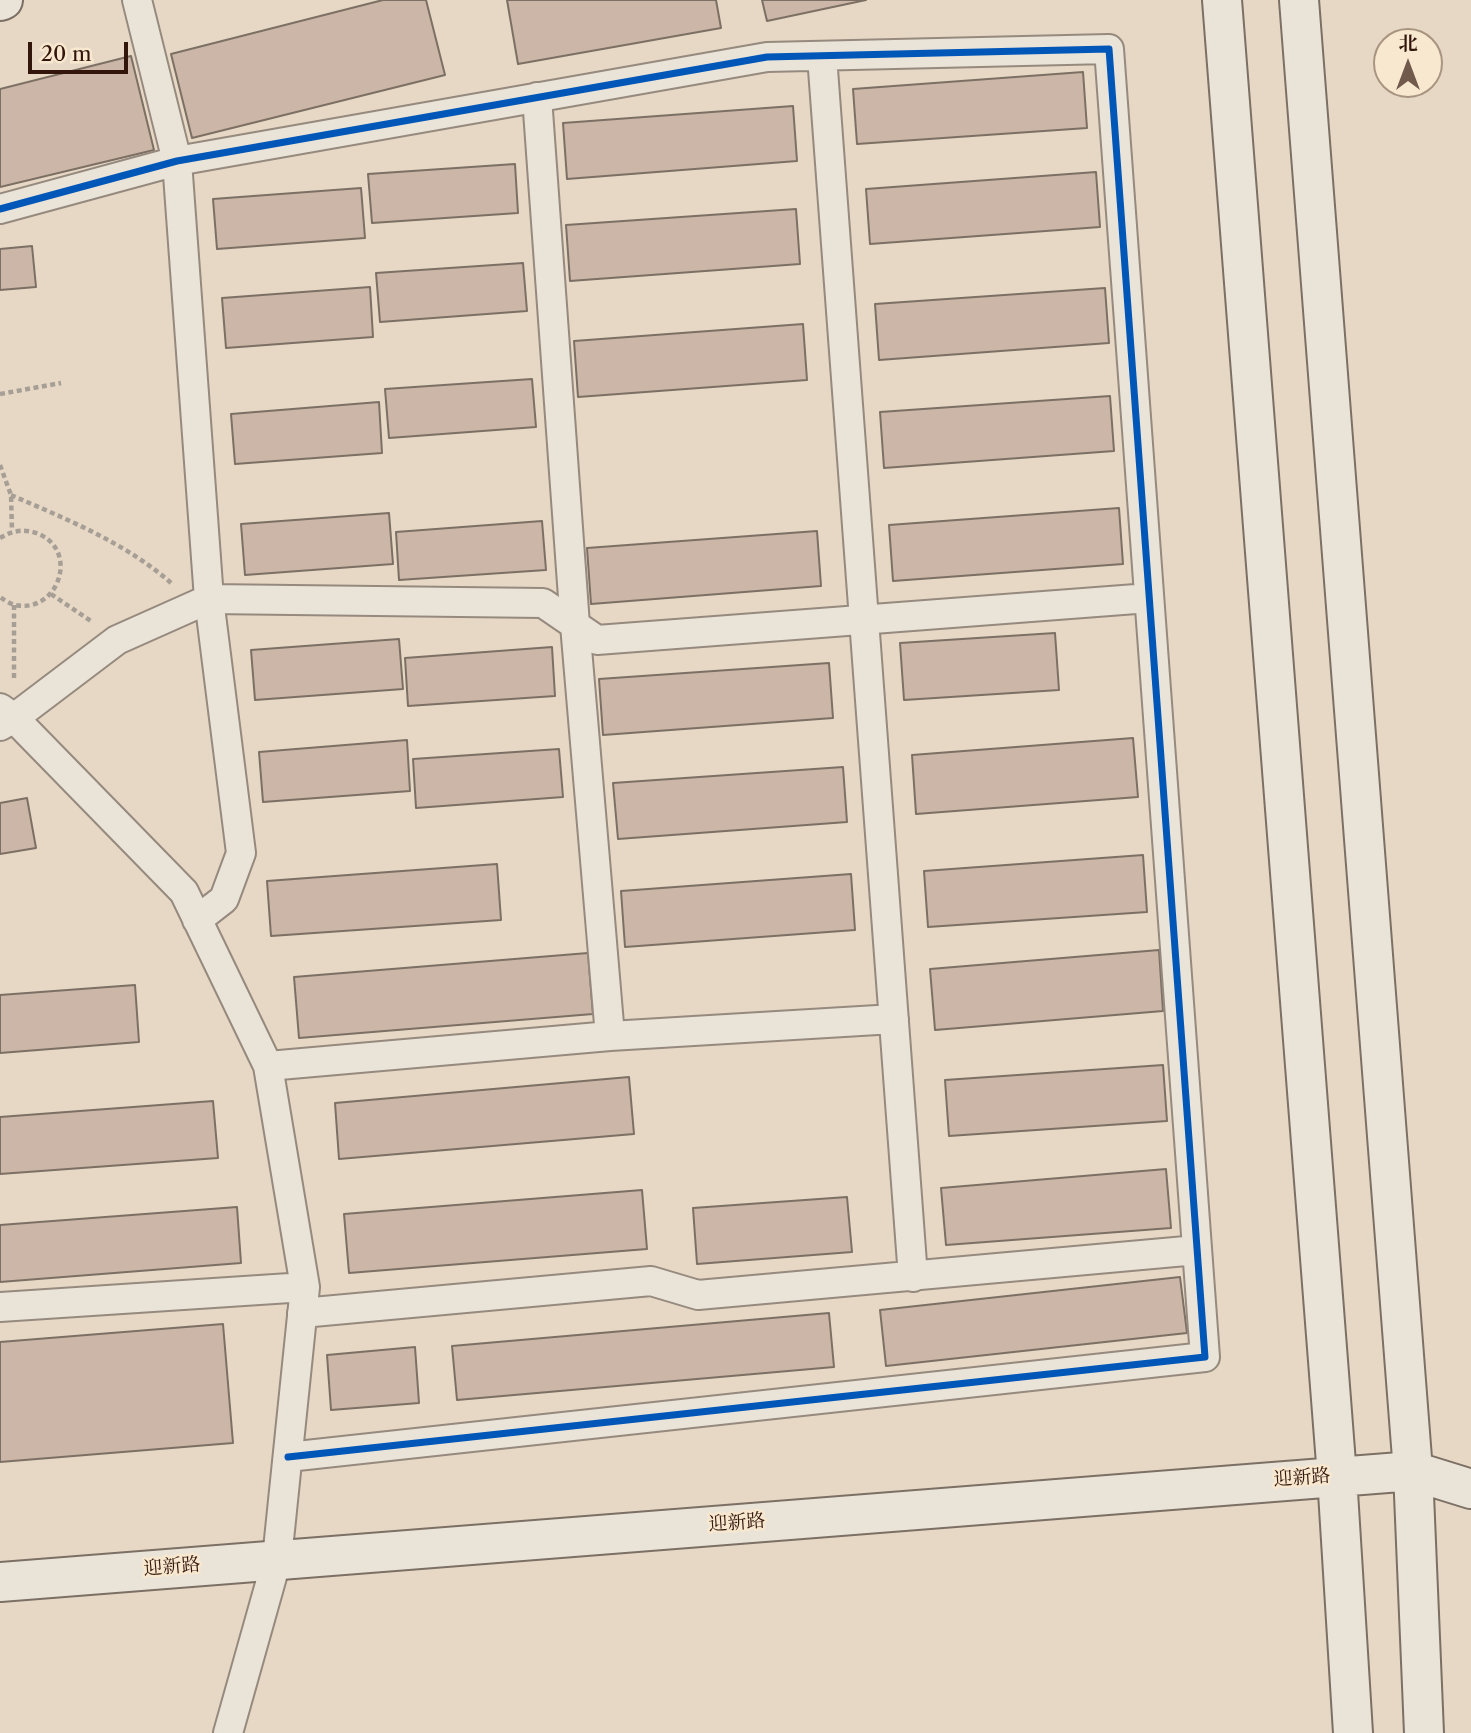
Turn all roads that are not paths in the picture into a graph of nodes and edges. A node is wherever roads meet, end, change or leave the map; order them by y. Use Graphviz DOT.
graph roads {
  1 [pos="137,0"];
  2 [pos="1222,0"];
  3 [pos="1298,0"];
  4 [pos="822,56"];
  5 [pos="537,97"];
  6 [pos="177,161"];
  7 [pos="0,208"];
  8 [pos="1149,597"];
  9 [pos="202,602"];
  10 [pos="864,619"];
  11 [pos="575,625"];
  12 [pos="5,717"];
  13 [pos="197,920"];
  14 [pos="894,1018"];
  15 [pos="610,1036"];
  16 [pos="268,1066"];
  17 [pos="1197,1251"];
  18 [pos="913,1277"];
  19 [pos="304,1300"];
  20 [pos="0,1307"];
  21 [pos="288,1457"];
  22 [pos="1412,1471"];
  23 [pos="1337,1476"];
  24 [pos="1471,1489"];
  25 [pos="277,1559"];
  26 [pos="0,1582"];
  27 [pos="228,1733"];
  28 [pos="1353,1733"];
  29 [pos="1424,1733"];
  1 -- 6 [label="street"];
  2 -- 23 [label="main road"];
  3 -- 22 [label="main road"];
  4 -- 5 [label="street"];
  4 -- 8 [label="street"];
  4 -- 10 [label="street"];
  5 -- 6 [label="street"];
  5 -- 11 [label="street"];
  6 -- 7 [label="street"];
  6 -- 9 [label="street"];
  8 -- 10 [label="street"];
  8 -- 17 [label="street"];
  9 -- 11 [label="street"];
  9 -- 12 [label="street"];
  9 -- 13 [label="street"];
  10 -- 11 [label="street"];
  10 -- 14 [label="street"];
  11 -- 15 [label="street"];
  12 -- 13 [label="street"];
  13 -- 16 [label="street"];
  14 -- 15 [label="street"];
  14 -- 18 [label="street"];
  15 -- 16 [label="street"];
  16 -- 19 [label="street"];
  17 -- 18 [label="street"];
  17 -- 21 [label="street"];
  18 -- 19 [label="street"];
  19 -- 20 [label="street"];
  19 -- 21 [label="street"];
  21 -- 25 [label="street"];
  22 -- 23 [label="main road, 迎新路"];
  22 -- 24 [label="main road, 迎新路"];
  22 -- 29 [label="main road"];
  23 -- 25 [label="main road, 迎新路"];
  23 -- 28 [label="main road"];
  25 -- 26 [label="main road, 迎新路"];
  25 -- 27 [label="street"];
}
